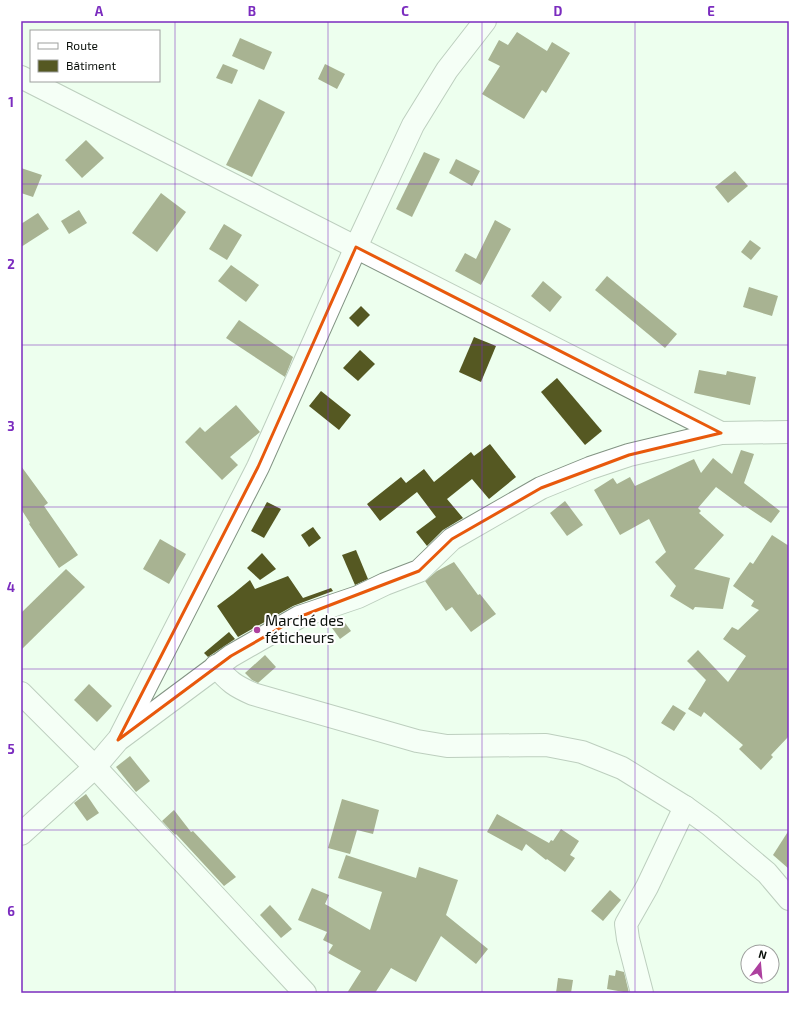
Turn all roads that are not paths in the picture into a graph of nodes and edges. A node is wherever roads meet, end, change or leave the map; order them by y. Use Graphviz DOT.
graph roads {
  1 [pos="485,21"];
  2 [pos="21,77"];
  3 [pos="30,82"];
  4 [pos="31,82"];
  5 [pos="356,247"];
  6 [pos="721,432"];
  7 [pos="789,432"];
  8 [pos="216,666"];
  9 [pos="21,693"];
  10 [pos="118,740"];
  11 [pos="95,767"];
  12 [pos="685,808"];
  13 [pos="21,834"];
  14 [pos="789,899"];
  15 [pos="305,993"];
  16 [pos="642,993"];
  1 -- 5 [label="street"];
  2 -- 3 [label="street"];
  4 -- 5 [label="street"];
  5 -- 6 [label="street"];
  5 -- 10 [label="street"];
  6 -- 7 [label="street"];
  6 -- 8 [label="street"];
  8 -- 10 [label="street"];
  8 -- 12 [label="street"];
  9 -- 11 [label="street"];
  10 -- 11 [label="street"];
  11 -- 13 [label="street"];
  11 -- 15 [label="street"];
  12 -- 14 [label="street"];
  12 -- 16 [label="street"];
}
